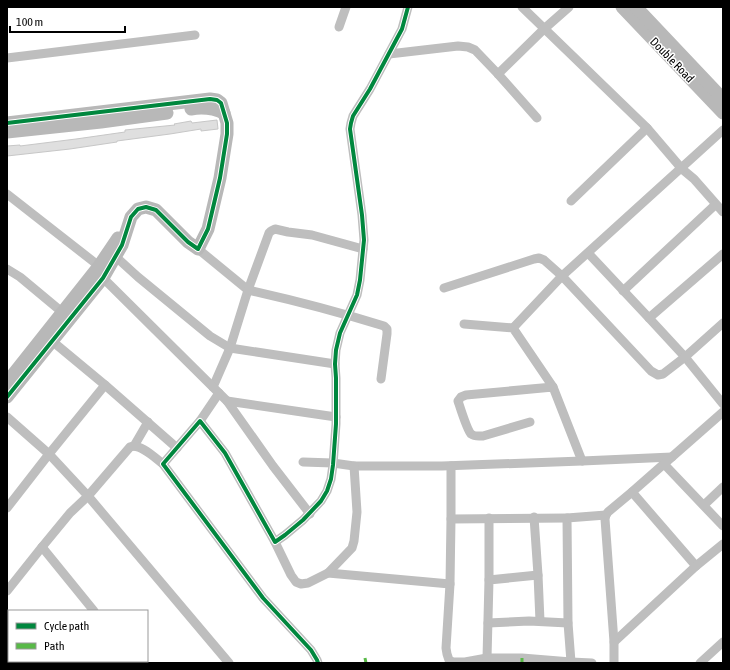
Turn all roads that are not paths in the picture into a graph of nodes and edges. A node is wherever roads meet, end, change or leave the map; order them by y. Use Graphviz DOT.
graph roads {
  1 [pos="346,7"];
  2 [pos="408,7"];
  3 [pos="522,7"];
  4 [pos="569,7"];
  5 [pos="622,7"];
  6 [pos="636,7"];
  7 [pos="338,27"];
  8 [pos="544,29"];
  9 [pos="195,35"];
  10 [pos="389,54"];
  11 [pos="7,58"];
  12 [pos="498,74"];
  13 [pos="723,99"];
  14 [pos="224,113"];
  15 [pos="723,113"];
  16 [pos="538,118"];
  17 [pos="7,123"];
  18 [pos="647,128"];
  19 [pos="723,130"];
  20 [pos="7,132"];
  21 [pos="682,168"];
  22 [pos="7,194"];
  23 [pos="571,201"];
  24 [pos="716,205"];
  25 [pos="723,212"];
  26 [pos="129,225"];
  27 [pos="198,249"];
  28 [pos="363,249"];
  29 [pos="588,253"];
  30 [pos="723,254"];
  31 [pos="116,257"];
  32 [pos="7,269"];
  33 [pos="101,272"];
  34 [pos="562,276"];
  35 [pos="444,288"];
  36 [pos="248,290"];
  37 [pos="623,291"];
  38 [pos="62,312"];
  39 [pos="348,315"];
  40 [pos="649,318"];
  41 [pos="723,323"];
  42 [pos="464,324"];
  43 [pos="513,328"];
  44 [pos="52,341"];
  45 [pos="230,348"];
  46 [pos="684,357"];
  47 [pos="335,364"];
  48 [pos="381,379"];
  49 [pos="7,382"];
  50 [pos="104,385"];
  51 [pos="553,387"];
  52 [pos="216,390"];
  53 [pos="7,396"];
  54 [pos="227,401"];
  55 [pos="723,404"];
  56 [pos="723,412"];
  57 [pos="7,417"];
  58 [pos="336,417"];
  59 [pos="148,422"];
  60 [pos="200,422"];
  61 [pos="530,422"];
  62 [pos="134,446"];
  63 [pos="177,448"];
  64 [pos="49,454"];
  65 [pos="672,457"];
  66 [pos="582,461"];
  67 [pos="303,462"];
  68 [pos="333,463"];
  69 [pos="163,464"];
  70 [pos="664,464"];
  71 [pos="354,466"];
  72 [pos="451,466"];
  73 [pos="723,487"];
  74 [pos="632,492"];
  75 [pos="88,496"];
  76 [pos="704,505"];
  77 [pos="7,508"];
  78 [pos="310,514"];
  79 [pos="606,515"];
  80 [pos="534,517"];
  81 [pos="489,518"];
  82 [pos="567,518"];
  83 [pos="451,519"];
  84 [pos="723,526"];
  85 [pos="275,542"];
  86 [pos="723,544"];
  87 [pos="42,547"];
  88 [pos="696,566"];
  89 [pos="328,573"];
  90 [pos="538,575"];
  91 [pos="490,580"];
  92 [pos="450,584"];
  93 [pos="7,591"];
  94 [pos="93,610"];
  95 [pos="540,621"];
  96 [pos="488,623"];
  97 [pos="568,623"];
  98 [pos="614,642"];
  99 [pos="723,642"];
  100 [pos="487,658"];
  101 [pos="571,662"];
  102 [pos="702,662"];
  103 [pos="229,663"];
  104 [pos="318,663"];
  105 [pos="592,663"];
  106 [pos="614,663"];
  1 -- 7 [label="street"];
  2 -- 10 [label="street"];
  3 -- 8 [label="street"];
  4 -- 8 [label="street"];
  5 -- 15 [label="street, Double Road"];
  6 -- 13 [label="street, Double Road"];
  8 -- 12 [label="street"];
  8 -- 18 [label="street"];
  9 -- 11 [label="street"];
  10 -- 12 [label="street"];
  10 -- 28 [label="street"];
  12 -- 16 [label="street"];
  14 -- 17 [label="street"];
  14 -- 20 [label="street"];
  14 -- 27 [label="street"];
  18 -- 21 [label="street"];
  18 -- 23 [label="street"];
  19 -- 21 [label="street"];
  21 -- 24 [label="street"];
  21 -- 29 [label="street"];
  22 -- 33 [label="street"];
  24 -- 25 [label="street"];
  24 -- 37 [label="street"];
  26 -- 27 [label="street"];
  26 -- 31 [label="street"];
  26 -- 33 [label="street"];
  27 -- 36 [label="street"];
  28 -- 36 [label="street"];
  28 -- 39 [label="street"];
  29 -- 34 [label="street"];
  29 -- 37 [label="street"];
  30 -- 40 [label="street"];
  31 -- 33 [label="street"];
  31 -- 45 [label="street"];
  32 -- 38 [label="street"];
  33 -- 38 [label="street"];
  33 -- 44 [label="street"];
  33 -- 52 [label="street"];
  34 -- 35 [label="street"];
  34 -- 43 [label="street"];
  34 -- 46 [label="street"];
  36 -- 39 [label="street"];
  36 -- 45 [label="street"];
  37 -- 40 [label="street"];
  38 -- 49 [label="street"];
  39 -- 47 [label="street"];
  39 -- 48 [label="street"];
  40 -- 46 [label="street"];
  41 -- 46 [label="street"];
  42 -- 43 [label="street"];
  43 -- 51 [label="street"];
  44 -- 50 [label="street"];
  44 -- 53 [label="street"];
  45 -- 47 [label="street"];
  45 -- 52 [label="street"];
  46 -- 55 [label="street"];
  47 -- 58 [label="street"];
  50 -- 59 [label="street"];
  50 -- 64 [label="street"];
  51 -- 61 [label="street"];
  51 -- 66 [label="street"];
  52 -- 54 [label="street"];
  52 -- 60 [label="street"];
  54 -- 58 [label="street"];
  54 -- 78 [label="street"];
  56 -- 65 [label="street"];
  57 -- 64 [label="street"];
  58 -- 68 [label="street"];
  59 -- 62 [label="street"];
  59 -- 63 [label="street"];
  60 -- 63 [label="street"];
  60 -- 85 [label="street"];
  62 -- 69 [label="street"];
  62 -- 75 [label="street"];
  63 -- 69 [label="street"];
  64 -- 75 [label="street"];
  64 -- 77 [label="street"];
  65 -- 66 [label="street"];
  65 -- 70 [label="street"];
  66 -- 72 [label="street"];
  67 -- 68 [label="street"];
  68 -- 71 [label="street"];
  68 -- 78 [label="street"];
  69 -- 104 [label="street"];
  70 -- 74 [label="street"];
  70 -- 76 [label="street"];
  71 -- 72 [label="street"];
  71 -- 89 [label="street"];
  72 -- 83 [label="street"];
  73 -- 76 [label="street"];
  74 -- 79 [label="street"];
  74 -- 88 [label="street"];
  75 -- 87 [label="street"];
  75 -- 103 [label="street"];
  76 -- 84 [label="street"];
  78 -- 85 [label="street"];
  79 -- 82 [label="street"];
  79 -- 98 [label="street"];
  80 -- 81 [label="street"];
  80 -- 82 [label="street"];
  80 -- 90 [label="street"];
  81 -- 83 [label="street"];
  81 -- 91 [label="street"];
  82 -- 97 [label="street"];
  83 -- 92 [label="street"];
  85 -- 89 [label="street"];
  86 -- 88 [label="street"];
  87 -- 93 [label="street"];
  87 -- 94 [label="street"];
  88 -- 98 [label="street"];
  89 -- 92 [label="street"];
  90 -- 91 [label="street"];
  90 -- 95 [label="street"];
  91 -- 96 [label="street"];
  92 -- 100 [label="street"];
  95 -- 96 [label="street"];
  95 -- 97 [label="street"];
  96 -- 100 [label="street"];
  97 -- 101 [label="street"];
  98 -- 106 [label="street"];
  99 -- 102 [label="street"];
  100 -- 101 [label="street"];
  101 -- 105 [label="street"];
}
